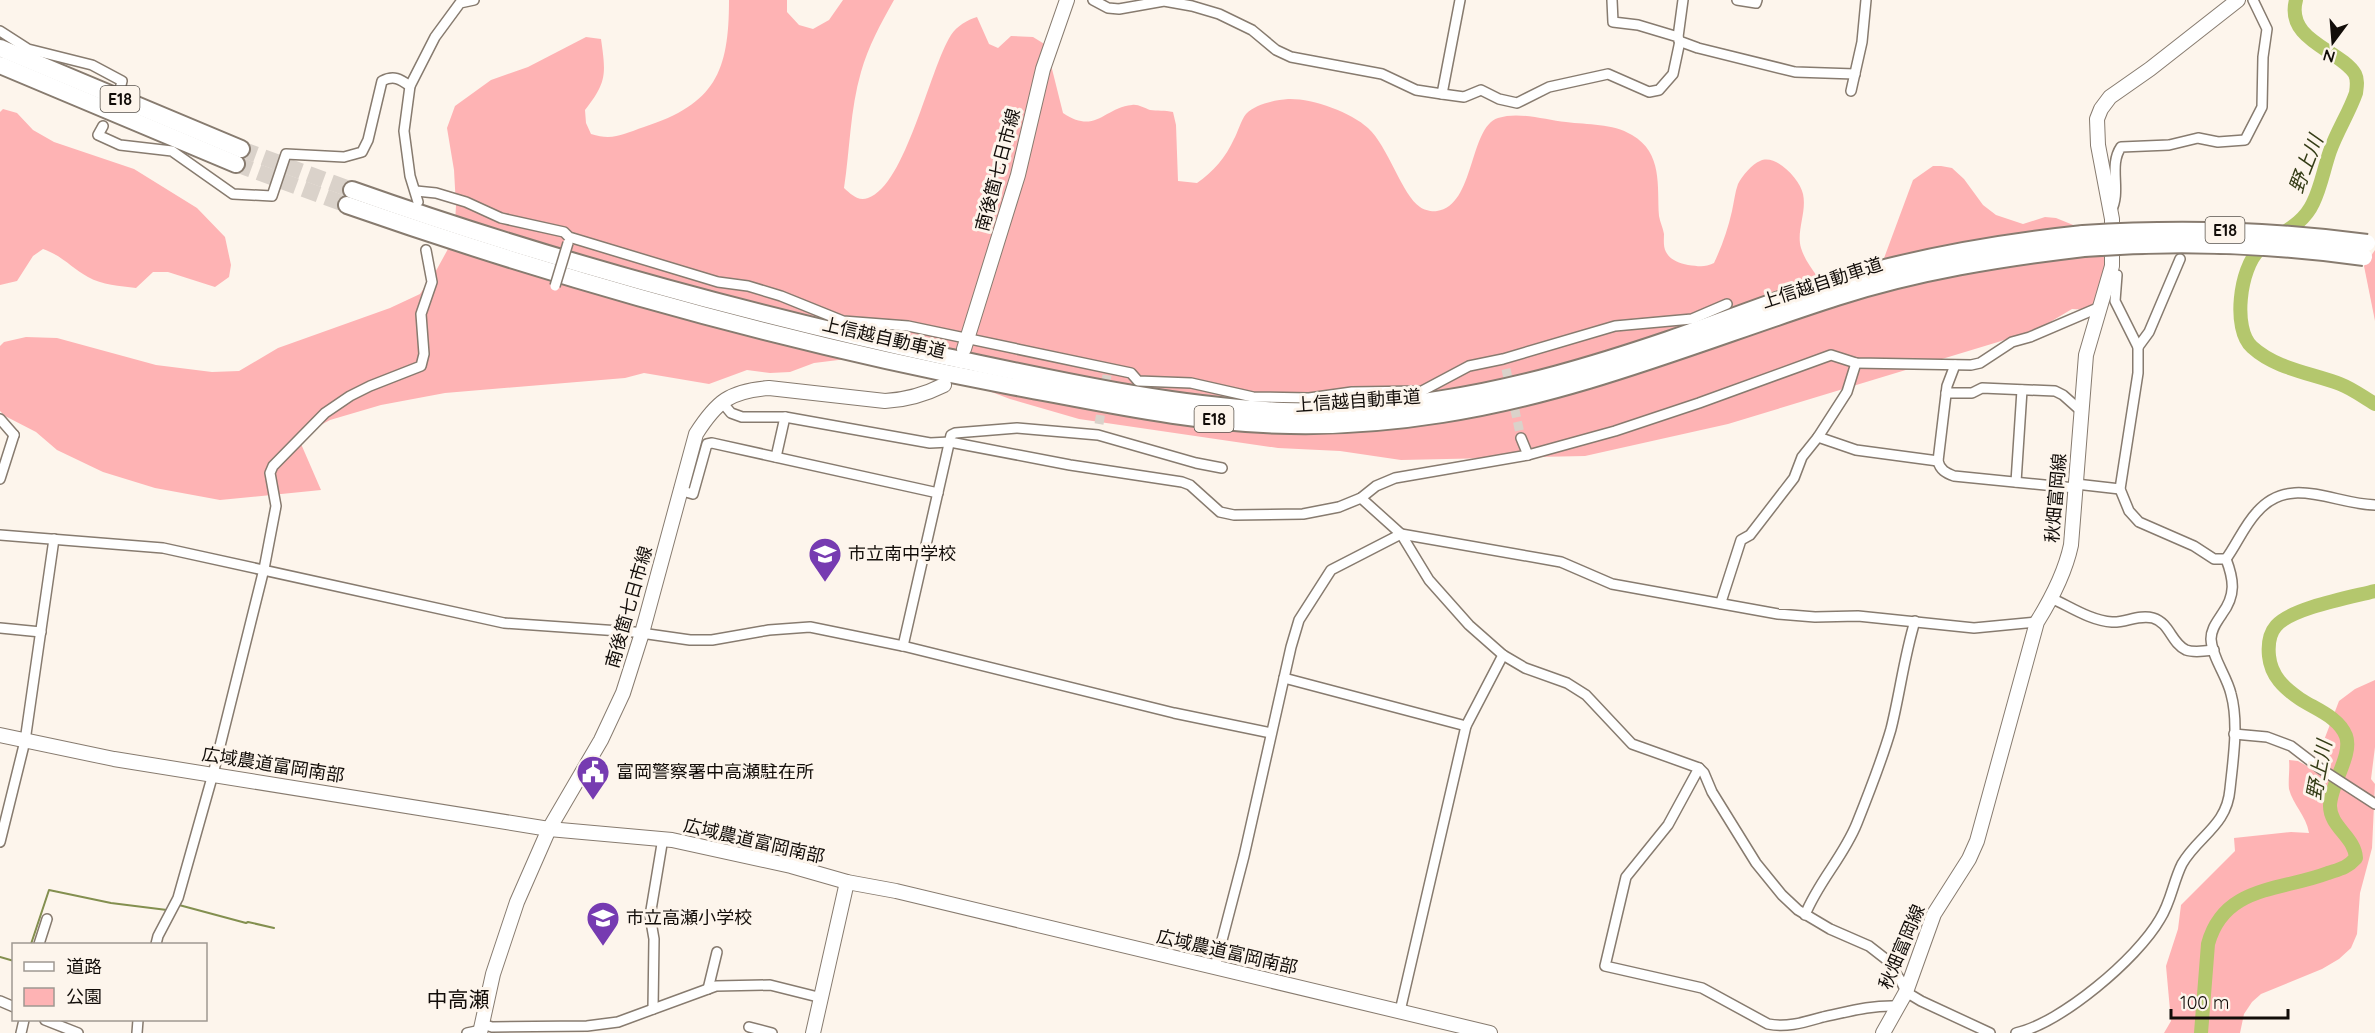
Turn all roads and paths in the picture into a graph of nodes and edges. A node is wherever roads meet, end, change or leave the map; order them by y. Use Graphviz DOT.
graph roads {
  1 [pos="474,0"];
  2 [pos="1067,0"];
  3 [pos="1093,0"];
  4 [pos="1460,0"];
  5 [pos="1612,0"];
  6 [pos="1683,0"];
  7 [pos="1737,0"];
  8 [pos="1756,0"];
  9 [pos="1866,0"];
  10 [pos="2238,0"];
  11 [pos="2253,0"];
  12 [pos="0,31"];
  13 [pos="1679,39"];
  14 [pos="0,48"];
  15 [pos="0,65"];
  16 [pos="1855,74"];
  17 [pos="410,86"];
  18 [pos="120,89"];
  19 [pos="1851,91"];
  20 [pos="1442,94"];
  21 [pos="103,126"];
  22 [pos="416,191"];
  23 [pos="350,198"];
  24 [pos="418,202"];
  25 [pos="2111,211"];
  26 [pos="569,240"];
  27 [pos="426,250"];
  28 [pos="2370,251"];
  29 [pos="2180,259"];
  30 [pos="2111,274"];
  31 [pos="555,286"];
  32 [pos="1727,304"];
  33 [pos="2100,307"];
  34 [pos="966,344"];
  35 [pos="2138,347"];
  36 [pos="1503,359"];
  37 [pos="1856,363"];
  38 [pos="1954,365"];
  39 [pos="1506,369"];
  40 [pos="944,386"];
  41 [pos="2022,390"];
  42 [pos="1946,393"];
  43 [pos="721,401"];
  44 [pos="2081,411"];
  45 [pos="785,417"];
  46 [pos="0,419"];
  47 [pos="1099,424"];
  48 [pos="0,428"];
  49 [pos="14,435"];
  50 [pos="1098,435"];
  51 [pos="1818,437"];
  52 [pos="1521,438"];
  53 [pos="950,442"];
  54 [pos="1528,455"];
  55 [pos="776,457"];
  56 [pos="1938,461"];
  57 [pos="1222,468"];
  58 [pos="0,479"];
  59 [pos="2016,482"];
  60 [pos="2076,486"];
  61 [pos="2120,489"];
  62 [pos="679,490"];
  63 [pos="938,493"];
  64 [pos="1361,498"];
  65 [pos="2375,505"];
  66 [pos="1401,534"];
  67 [pos="0,535"];
  68 [pos="54,540"];
  69 [pos="2226,559"];
  70 [pos="264,569"];
  71 [pos="2051,597"];
  72 [pos="1721,602"];
  73 [pos="1915,621"];
  74 [pos="2037,622"];
  75 [pos="0,628"];
  76 [pos="41,632"];
  77 [pos="642,633"];
  78 [pos="903,646"];
  79 [pos="2214,650"];
  80 [pos="1503,655"];
  81 [pos="1284,678"];
  82 [pos="1466,726"];
  83 [pos="1271,733"];
  84 [pos="2234,734"];
  85 [pos="0,735"];
  86 [pos="25,741"];
  87 [pos="1699,768"];
  88 [pos="213,774"];
  89 [pos="2375,804"];
  90 [pos="549,829"];
  91 [pos="663,838"];
  92 [pos="0,842"];
  93 [pos="847,882"];
  94 [pos="1805,915"];
  95 [pos="47,919"];
  96 [pos="40,943"];
  97 [pos="156,943"];
  98 [pos="717,952"];
  99 [pos="1215,967"];
  100 [pos="708,989"];
  101 [pos="1906,992"];
  102 [pos="822,998"];
  103 [pos="1896,1006"];
  104 [pos="653,1009"];
  105 [pos="1401,1011"];
  106 [pos="47,1021"];
  107 [pos="749,1027"];
  108 [pos="1781,1029"];
  109 [pos="64,1030"];
  110 [pos="477,1030"];
  111 [pos="78,1033"];
  112 [pos="772,1033"];
  113 [pos="813,1033"];
  114 [pos="1490,1033"];
  115 [pos="1883,1033"];
  116 [pos="1990,1033"];
  117 [pos="2016,1033"];
  1 -- 17 [label="street"];
  2 -- 34 [label="main road, 南後箇七日市線"];
  3 -- 20 [label="street"];
  4 -- 20 [label="street"];
  5 -- 13 [label="street"];
  6 -- 13 [label="street"];
  7 -- 8 [label="street"];
  9 -- 16 [label="street"];
  10 -- 25 [label="main road, 秋畑富岡線"];
  11 -- 25 [label="street"];
  12 -- 18 [label="street"];
  13 -- 16 [label="street"];
  13 -- 20 [label="street"];
  14 -- 15 [label="highway, E18"];
  16 -- 19 [label="street"];
  17 -- 21 [label="street"];
  17 -- 22 [label="street"];
  22 -- 24 [label="street"];
  22 -- 26 [label="street"];
  23 -- 28 [label="highway, 上信越自動車道 / E18, bridge"];
  25 -- 30 [label="main road, 秋畑富岡線"];
  26 -- 31 [label="street, bridge"];
  26 -- 34 [label="street"];
  27 -- 70 [label="street"];
  29 -- 35 [label="street"];
  30 -- 33 [label="main road, 秋畑富岡線"];
  30 -- 35 [label="street"];
  32 -- 36 [label="street"];
  33 -- 38 [label="street"];
  33 -- 44 [label="main road, 秋畑富岡線"];
  34 -- 36 [label="street"];
  35 -- 61 [label="street"];
  36 -- 39 [label="street"];
  37 -- 38 [label="street"];
  37 -- 51 [label="street"];
  37 -- 54 [label="street"];
  38 -- 42 [label="street"];
  40 -- 43 [label="main road"];
  41 -- 42 [label="street"];
  41 -- 44 [label="street"];
  41 -- 59 [label="street"];
  42 -- 56 [label="street"];
  43 -- 45 [label="street"];
  43 -- 62 [label="main road, 南後箇七日市線"];
  44 -- 60 [label="main road, 秋畑富岡線"];
  45 -- 53 [label="street"];
  45 -- 55 [label="street"];
  46 -- 49 [label="street"];
  47 -- 50 [label="street"];
  48 -- 49 [label="street"];
  49 -- 58 [label="street"];
  50 -- 53 [label="street"];
  50 -- 57 [label="street"];
  51 -- 56 [label="street"];
  51 -- 72 [label="street"];
  52 -- 54 [label="street"];
  53 -- 63 [label="street"];
  53 -- 64 [label="street"];
  54 -- 64 [label="street"];
  55 -- 62 [label="street"];
  55 -- 63 [label="street"];
  56 -- 59 [label="street"];
  59 -- 60 [label="street"];
  60 -- 61 [label="street"];
  60 -- 71 [label="main road, 秋畑富岡線"];
  61 -- 69 [label="street"];
  62 -- 77 [label="main road, 南後箇七日市線"];
  63 -- 78 [label="street"];
  64 -- 66 [label="street"];
  65 -- 69 [label="street"];
  66 -- 72 [label="street"];
  66 -- 80 [label="street"];
  66 -- 81 [label="street"];
  67 -- 68 [label="street"];
  68 -- 70 [label="street"];
  68 -- 76 [label="street"];
  69 -- 79 [label="street"];
  70 -- 77 [label="street"];
  70 -- 88 [label="street"];
  71 -- 74 [label="main road, 秋畑富岡線"];
  71 -- 79 [label="street"];
  72 -- 73 [label="street"];
  73 -- 74 [label="street"];
  73 -- 94 [label="street"];
  74 -- 101 [label="main road, 秋畑富岡線"];
  75 -- 76 [label="street"];
  76 -- 86 [label="street"];
  77 -- 78 [label="street"];
  77 -- 90 [label="main road, 南後箇七日市線"];
  78 -- 83 [label="street"];
  79 -- 84 [label="street"];
  80 -- 82 [label="street"];
  80 -- 87 [label="street"];
  81 -- 82 [label="street"];
  81 -- 83 [label="street"];
  82 -- 105 [label="street"];
  83 -- 99 [label="street"];
  84 -- 89 [label="street"];
  84 -- 117 [label="street"];
  85 -- 86 [label="main road, 広域農道富岡南部"];
  86 -- 88 [label="main road, 広域農道富岡南部"];
  86 -- 92 [label="street"];
  87 -- 94 [label="street"];
  87 -- 108 [label="street"];
  88 -- 90 [label="main road, 広域農道富岡南部"];
  88 -- 97 [label="street"];
  90 -- 91 [label="main road, 広域農道富岡南部"];
  90 -- 110 [label="main road, 南後箇七日市線"];
  91 -- 93 [label="main road, 広域農道富岡南部"];
  91 -- 104 [label="street"];
  93 -- 99 [label="main road, 広域農道富岡南部"];
  93 -- 102 [label="main road"];
  94 -- 101 [label="street"];
  95 -- 96 [label="street"];
  98 -- 100 [label="street"];
  99 -- 105 [label="main road, 広域農道富岡南部"];
  100 -- 102 [label="street"];
  100 -- 104 [label="street"];
  101 -- 103 [label="main road, 秋畑富岡線"];
  101 -- 116 [label="street"];
  102 -- 113 [label="main road"];
  103 -- 108 [label="street"];
  103 -- 115 [label="main road, 秋畑富岡線"];
  104 -- 110 [label="street"];
  105 -- 114 [label="main road, 広域農道富岡南部"];
  106 -- 109 [label="street"];
  107 -- 112 [label="street"];
  109 -- 111 [label="street"];
}
